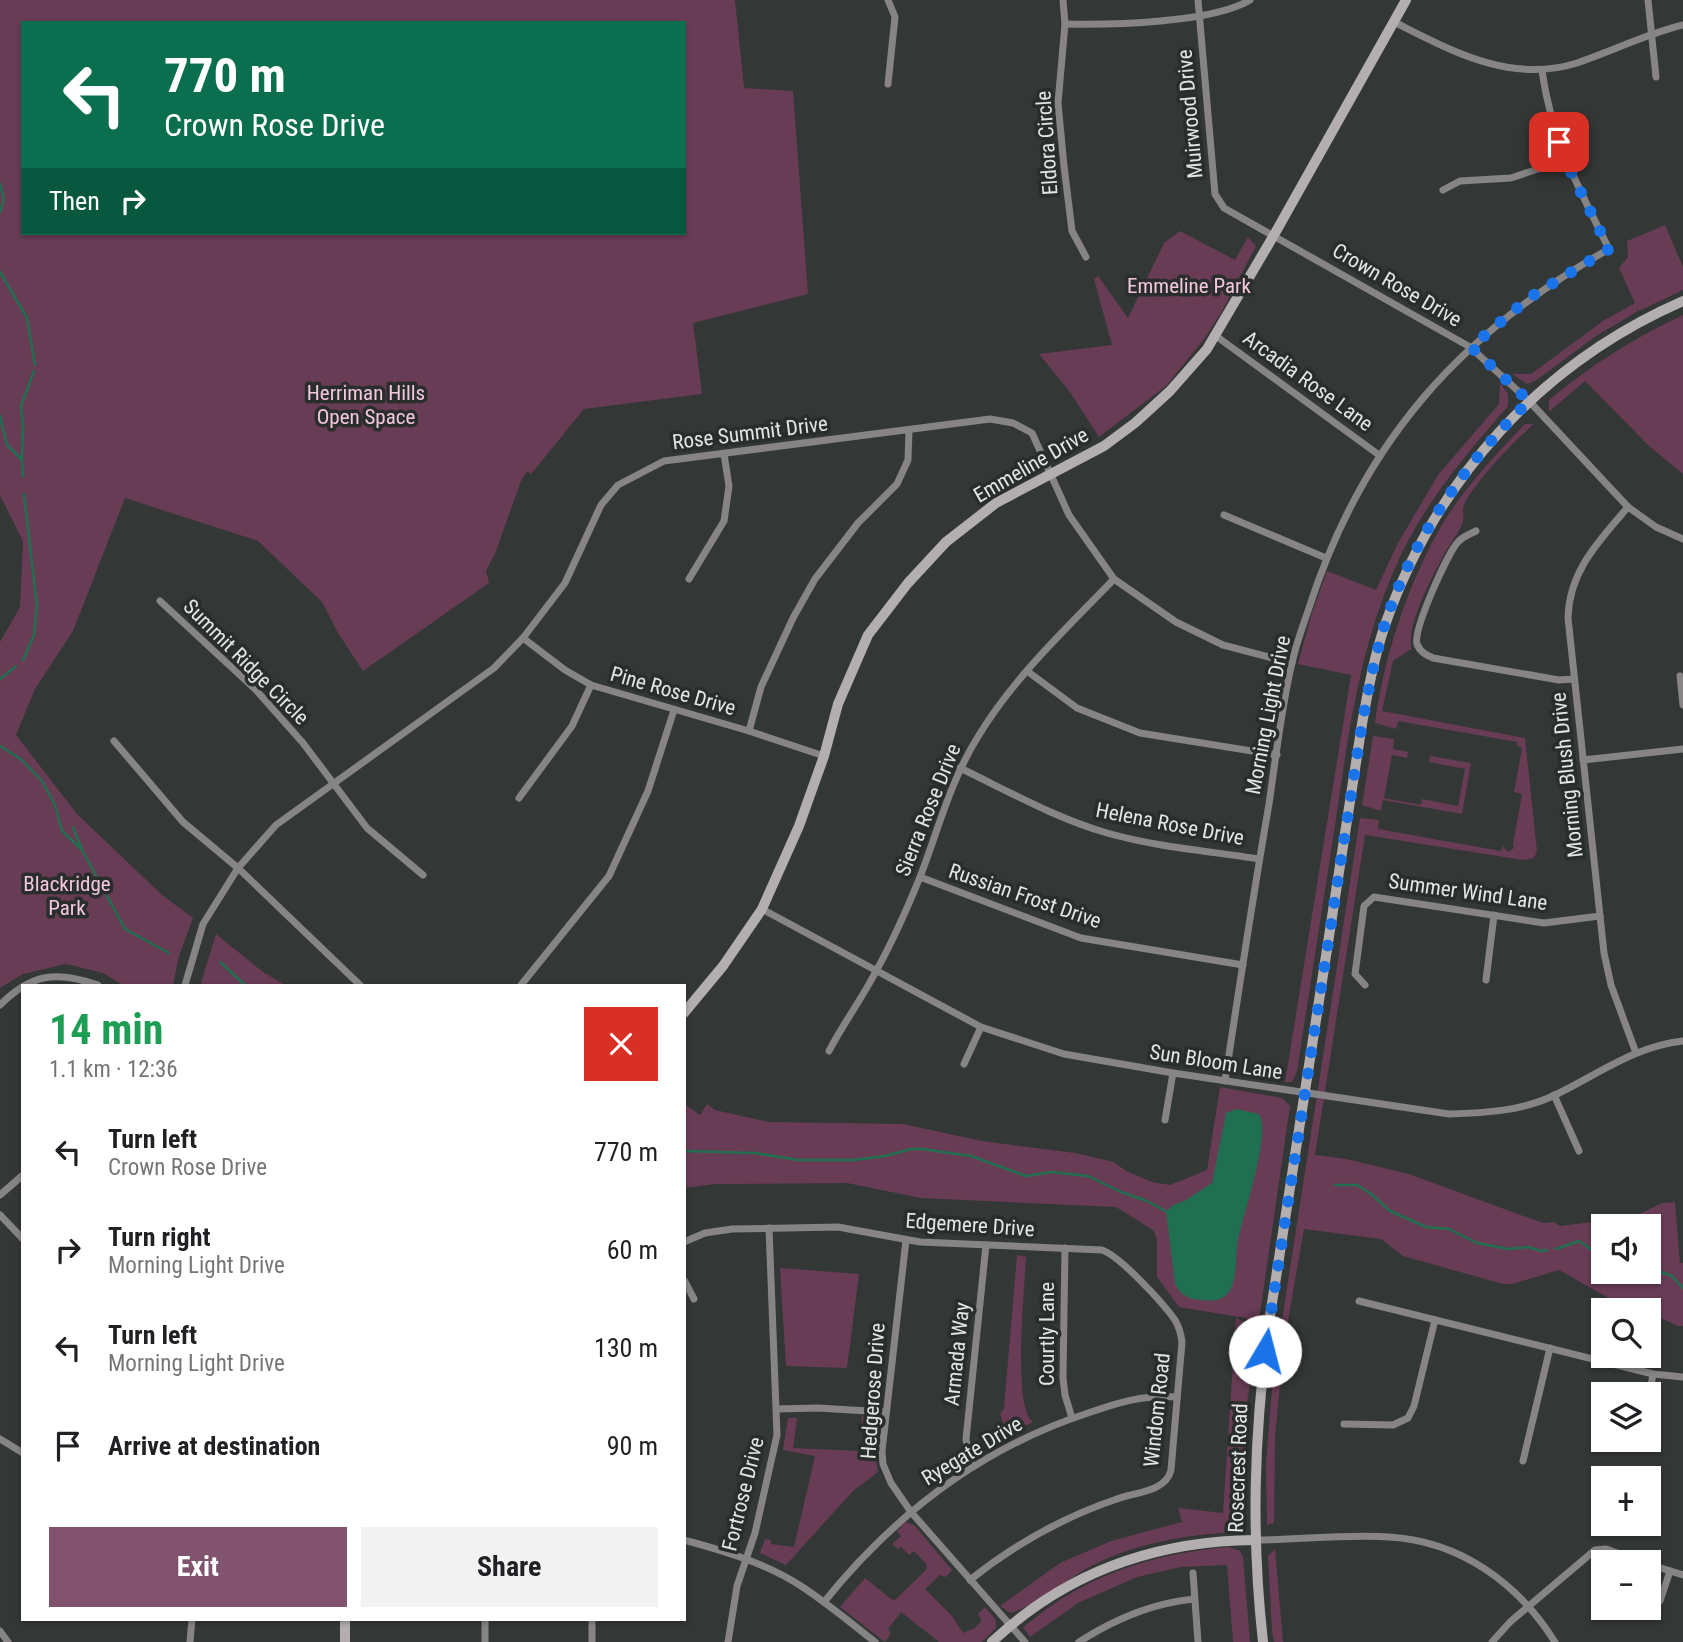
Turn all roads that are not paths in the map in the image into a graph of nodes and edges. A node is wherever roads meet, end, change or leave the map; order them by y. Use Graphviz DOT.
graph roads {
  1 [pos="888,0"];
  2 [pos="1063,0"];
  3 [pos="1198,0"];
  4 [pos="1250,0"];
  5 [pos="1406,0"];
  6 [pos="1648,0"];
  7 [pos="1199,16"];
  8 [pos="1394,22"];
  9 [pos="1066,24"];
  10 [pos="1683,25"];
  11 [pos="1651,33"];
  12 [pos="1542,71"];
  13 [pos="1656,77"];
  14 [pos="888,84"];
  15 [pos="1565,160"];
  16 [pos="1443,190"];
  17 [pos="1274,235"];
  18 [pos="1086,257"];
  19 [pos="1683,301"];
  20 [pos="1216,336"];
  21 [pos="1471,347"];
  22 [pos="1529,401"];
  23 [pos="909,431"];
  24 [pos="724,454"];
  25 [pos="1379,455"];
  26 [pos="1051,472"];
  27 [pos="1628,508"];
  28 [pos="1224,515"];
  29 [pos="1476,531"];
  30 [pos="1683,539"];
  31 [pos="1326,558"];
  32 [pos="690,579"];
  33 [pos="1114,579"];
  34 [pos="160,601"];
  35 [pos="523,638"];
  36 [pos="1292,663"];
  37 [pos="1027,671"];
  38 [pos="1680,676"];
  39 [pos="1574,679"];
  40 [pos="591,685"];
  41 [pos="1683,705"];
  42 [pos="674,710"];
  43 [pos="749,731"];
  44 [pos="114,741"];
  45 [pos="1683,749"];
  46 [pos="1277,755"];
  47 [pos="824,756"];
  48 [pos="1583,760"];
  49 [pos="960,768"];
  50 [pos="332,782"];
  51 [pos="519,798"];
  52 [pos="1259,859"];
  53 [pos="238,868"];
  54 [pos="423,875"];
  55 [pos="920,877"];
  56 [pos="762,909"];
  57 [pos="1494,915"];
  58 [pos="1600,916"];
  59 [pos="1243,965"];
  60 [pos="876,972"];
  61 [pos="1486,980"];
  62 [pos="27,984"];
  63 [pos="95,984"];
  64 [pos="185,984"];
  65 [pos="359,984"];
  66 [pos="522,984"];
  67 [pos="1364,985"];
  68 [pos="21,986"];
  69 [pos="0,1005"];
  70 [pos="686,1011"];
  71 [pos="981,1027"];
  72 [pos="1683,1041"];
  73 [pos="829,1051"];
  74 [pos="1636,1053"];
  75 [pos="964,1064"];
  76 [pos="1173,1073"];
  77 [pos="1226,1081"];
  78 [pos="1304,1093"];
  79 [pos="1554,1096"];
  80 [pos="1165,1120"];
  81 [pos="1579,1151"];
  82 [pos="21,1177"];
  83 [pos="0,1195"];
  84 [pos="0,1215"];
  85 [pos="769,1228"];
  86 [pos="21,1237"];
  87 [pos="906,1240"];
  88 [pos="686,1241"];
  89 [pos="986,1245"];
  90 [pos="1065,1248"];
  91 [pos="686,1284"];
  92 [pos="694,1299"];
  93 [pos="1359,1301"];
  94 [pos="1435,1320"];
  95 [pos="1179,1330"];
  96 [pos="1550,1348"];
  97 [pos="1653,1374"];
  98 [pos="1683,1377"];
  99 [pos="1652,1382"];
  100 [pos="1176,1397"];
  101 [pos="777,1409"];
  102 [pos="885,1412"];
  103 [pos="1072,1418"];
  104 [pos="1344,1424"];
  105 [pos="0,1439"];
  106 [pos="21,1452"];
  107 [pos="1523,1461"];
  108 [pos="976,1464"];
  109 [pos="911,1512"];
  110 [pos="1255,1540"];
  111 [pos="686,1541"];
  112 [pos="1591,1555"];
  113 [pos="746,1559"];
  114 [pos="1661,1568"];
  115 [pos="1671,1571"];
  116 [pos="1193,1573"];
  117 [pos="1683,1575"];
  118 [pos="970,1580"];
  119 [pos="1661,1598"];
  120 [pos="1194,1599"];
  121 [pos="824,1602"];
  122 [pos="1529,1606"];
  123 [pos="192,1621"];
  124 [pos="345,1621"];
  125 [pos="485,1621"];
  126 [pos="592,1621"];
  127 [pos="1010,1626"];
  128 [pos="0,1631"];
  129 [pos="8,1642"];
  130 [pos="190,1642"];
  131 [pos="345,1642"];
  132 [pos="485,1642"];
  133 [pos="592,1642"];
  134 [pos="727,1642"];
  135 [pos="876,1642"];
  136 [pos="992,1642"];
  137 [pos="1025,1642"];
  138 [pos="1079,1642"];
  139 [pos="1198,1642"];
  140 [pos="1263,1642"];
  141 [pos="1492,1642"];
  142 [pos="1555,1642"];
  1 -- 14 [label="street"];
  2 -- 9 [label="street, Eldora Circle"];
  3 -- 7 [label="street, Muirwood Drive"];
  4 -- 7 [label="street"];
  5 -- 8 [label="street, Emmeline Drive"];
  6 -- 11 [label="street"];
  7 -- 9 [label="street"];
  7 -- 17 [label="street, Muirwood Drive"];
  8 -- 12 [label="street"];
  8 -- 17 [label="street, Emmeline Drive"];
  9 -- 18 [label="street, Eldora Circle"];
  10 -- 11 [label="street"];
  11 -- 12 [label="street"];
  11 -- 13 [label="street"];
  12 -- 15 [label="street, Morning Light Drive"];
  15 -- 16 [label="street"];
  15 -- 21 [label="street, Morning Light Drive"];
  17 -- 20 [label="street, Emmeline Drive"];
  17 -- 21 [label="street, Crown Rose Drive"];
  19 -- 22 [label="street, Rosecrest Road"];
  20 -- 25 [label="street, Arcadia Rose Lane"];
  20 -- 26 [label="street, Emmeline Drive"];
  21 -- 22 [label="street, Crown Rose Drive"];
  21 -- 25 [label="street, Morning Light Drive"];
  22 -- 27 [label="street, Crown Rose Drive"];
  22 -- 78 [label="street, Rosecrest Road"];
  23 -- 24 [label="street, Rose Summit Drive"];
  23 -- 26 [label="street, Rose Summit Drive"];
  23 -- 43 [label="street"];
  24 -- 32 [label="street"];
  24 -- 35 [label="street, Rose Summit Drive"];
  25 -- 31 [label="street, Morning Light Drive"];
  26 -- 33 [label="street, Rose Summit Drive"];
  26 -- 47 [label="street, Emmeline Drive"];
  27 -- 30 [label="street, Crown Rose Drive"];
  27 -- 39 [label="street, Morning Blush Drive"];
  28 -- 31 [label="street"];
  29 -- 39 [label="street"];
  31 -- 36 [label="street, Morning Light Drive"];
  33 -- 36 [label="street, Rose Summit Drive"];
  33 -- 37 [label="street, Sierra Rose Drive"];
  34 -- 50 [label="street, Summit Ridge Circle"];
  35 -- 40 [label="street, Pine Rose Drive"];
  35 -- 50 [label="street, Rose Summit Drive"];
  36 -- 46 [label="street, Morning Light Drive"];
  37 -- 46 [label="street"];
  37 -- 49 [label="street, Sierra Rose Drive"];
  38 -- 41 [label="street"];
  39 -- 48 [label="street, Morning Blush Drive"];
  40 -- 42 [label="street, Pine Rose Drive"];
  40 -- 51 [label="street"];
  42 -- 43 [label="street, Pine Rose Drive"];
  42 -- 66 [label="street"];
  43 -- 47 [label="street, Pine Rose Drive"];
  44 -- 53 [label="street"];
  45 -- 48 [label="street"];
  46 -- 52 [label="street, Morning Light Drive"];
  47 -- 56 [label="street, Emmeline Drive"];
  48 -- 58 [label="street, Morning Blush Drive"];
  49 -- 52 [label="street, Helena Rose Drive"];
  49 -- 55 [label="street, Sierra Rose Drive"];
  50 -- 53 [label="street, Rose Summit Drive"];
  50 -- 54 [label="street, Summit Ridge Circle"];
  52 -- 59 [label="street, Morning Light Drive"];
  53 -- 64 [label="street, Rose Summit Drive"];
  53 -- 65 [label="street"];
  55 -- 59 [label="street, Russian Frost Drive"];
  55 -- 60 [label="street, Sierra Rose Drive"];
  56 -- 60 [label="street, Sun Bloom Lane"];
  56 -- 70 [label="street, Emmeline Drive"];
  57 -- 58 [label="street, Summer Wind Lane"];
  57 -- 61 [label="street"];
  57 -- 67 [label="street, Summer Wind Lane"];
  58 -- 74 [label="street, Morning Blush Drive"];
  59 -- 77 [label="street, Morning Light Drive"];
  60 -- 71 [label="street, Sun Bloom Lane"];
  60 -- 73 [label="street, Sierra Rose Drive"];
  62 -- 63 [label="street"];
  68 -- 69 [label="street"];
  71 -- 75 [label="street"];
  71 -- 76 [label="street, Sun Bloom Lane"];
  72 -- 74 [label="street, Sun Bloom Lane"];
  74 -- 79 [label="street, Sun Bloom Lane"];
  76 -- 77 [label="street, Sun Bloom Lane"];
  76 -- 80 [label="street"];
  77 -- 78 [label="street, Sun Bloom Lane"];
  78 -- 79 [label="street, Sun Bloom Lane"];
  78 -- 110 [label="street, Rosecrest Road"];
  79 -- 81 [label="street"];
  82 -- 83 [label="street"];
  84 -- 86 [label="street"];
  85 -- 87 [label="street, Edgemere Drive"];
  85 -- 88 [label="street, Edgemere Drive"];
  85 -- 101 [label="street, Fortrose Drive"];
  87 -- 89 [label="street, Edgemere Drive"];
  87 -- 102 [label="street, Hedgerose Drive"];
  89 -- 90 [label="street, Edgemere Drive"];
  89 -- 108 [label="street, Armada Way"];
  90 -- 95 [label="street, Edgemere Drive"];
  90 -- 103 [label="street, Courtly Lane"];
  91 -- 92 [label="street"];
  93 -- 94 [label="street"];
  94 -- 96 [label="street"];
  94 -- 104 [label="street"];
  95 -- 100 [label="street, Windom Road"];
  96 -- 97 [label="street"];
  96 -- 107 [label="street"];
  97 -- 98 [label="street"];
  97 -- 99 [label="street"];
  100 -- 103 [label="street, Ryegate Drive"];
  100 -- 118 [label="street, Windom Road"];
  101 -- 102 [label="street"];
  101 -- 113 [label="street, Fortrose Drive"];
  102 -- 109 [label="street, Hedgerose Drive"];
  103 -- 108 [label="street, Ryegate Drive"];
  105 -- 106 [label="street"];
  108 -- 109 [label="street, Ryegate Drive"];
  109 -- 118 [label="street, Hedgerose Drive"];
  109 -- 121 [label="street, Ryegate Drive"];
  110 -- 122 [label="street"];
  110 -- 127 [label="street"];
  110 -- 140 [label="street, Rosecrest Road"];
  111 -- 113 [label="street"];
  112 -- 122 [label="street"];
  113 -- 121 [label="street"];
  113 -- 134 [label="street, Fortrose Drive"];
  114 -- 115 [label="street"];
  115 -- 117 [label="street"];
  115 -- 119 [label="street"];
  116 -- 120 [label="street"];
  118 -- 127 [label="street, Hedgerose Drive"];
  120 -- 138 [label="street"];
  120 -- 139 [label="street"];
  121 -- 135 [label="street"];
  122 -- 141 [label="street"];
  122 -- 142 [label="street"];
  123 -- 130 [label="street"];
  124 -- 131 [label="street"];
  125 -- 132 [label="street"];
  126 -- 133 [label="street"];
  127 -- 136 [label="street"];
  127 -- 137 [label="street, Hedgerose Drive"];
  128 -- 129 [label="street"];
}
